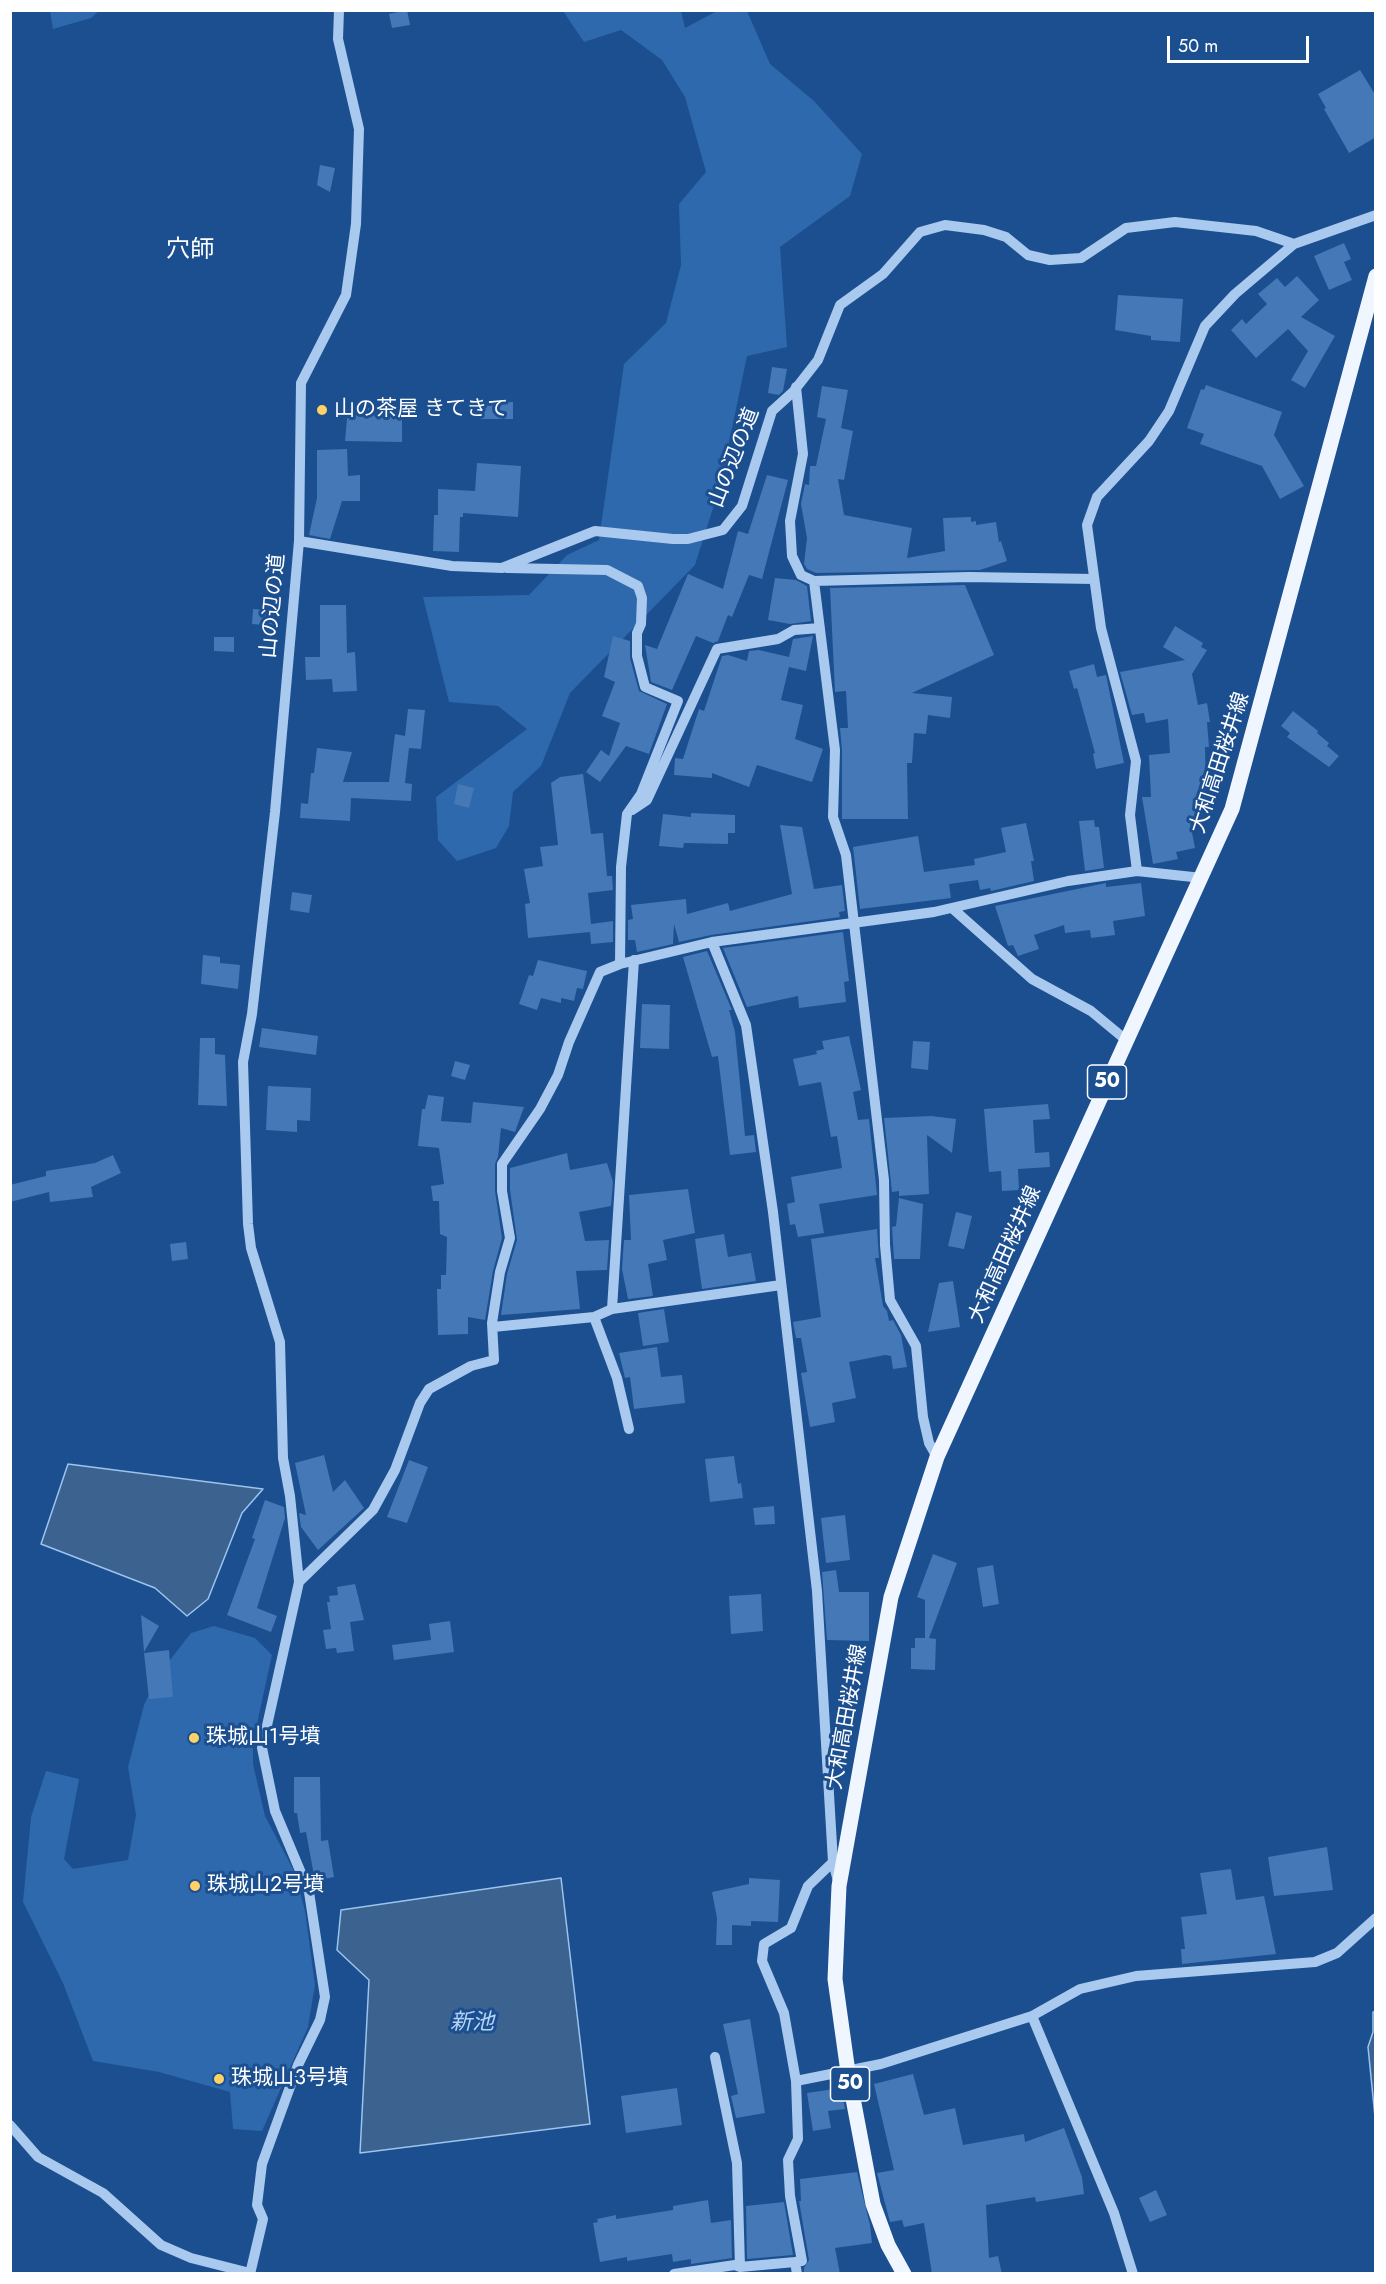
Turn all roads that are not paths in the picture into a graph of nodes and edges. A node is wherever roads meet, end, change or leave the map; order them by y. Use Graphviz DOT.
graph roads {
  1 [pos="339,10"];
  2 [pos="1376,215"];
  3 [pos="1294,244"];
  4 [pos="1376,276"];
  5 [pos="796,387"];
  6 [pos="299,541"];
  7 [pos="502,568"];
  8 [pos="1094,579"];
  9 [pos="814,581"];
  10 [pos="820,628"];
  11 [pos="627,814"];
  12 [pos="1137,871"];
  13 [pos="1202,878"];
  14 [pos="952,908"];
  15 [pos="855,923"];
  16 [pos="712,942"];
  17 [pos="634,960"];
  18 [pos="620,964"];
  19 [pos="1126,1041"];
  20 [pos="781,1285"];
  21 [pos="612,1309"];
  22 [pos="594,1317"];
  23 [pos="493,1327"];
  24 [pos="629,1429"];
  25 [pos="937,1456"];
  26 [pos="299,1582"];
  27 [pos="833,1862"];
  28 [pos="839,1886"];
  29 [pos="1376,1918"];
  30 [pos="1032,2016"];
  31 [pos="715,2057"];
  32 [pos="848,2072"];
  33 [pos="796,2081"];
  34 [pos="10,2125"];
  35 [pos="740,2267"];
  36 [pos="796,2268"];
  37 [pos="250,2273"];
  38 [pos="674,2274"];
  39 [pos="904,2274"];
  40 [pos="1133,2274"];
  1 -- 6 [label="street"];
  2 -- 3 [label="street"];
  3 -- 5 [label="street, 山の辺の道"];
  3 -- 8 [label="street"];
  4 -- 13 [label="main road, 大和高田桜井線 / 50"];
  5 -- 7 [label="street, 山の辺の道"];
  5 -- 9 [label="street"];
  6 -- 7 [label="street, 山の辺の道"];
  6 -- 26 [label="street, 山の辺の道"];
  7 -- 11 [label="street"];
  8 -- 9 [label="street"];
  8 -- 12 [label="street"];
  9 -- 10 [label="street"];
  10 -- 11 [label="street"];
  10 -- 15 [label="street"];
  11 -- 18 [label="street"];
  12 -- 13 [label="street"];
  12 -- 14 [label="street"];
  13 -- 19 [label="main road, 大和高田桜井線 / 50"];
  14 -- 15 [label="street"];
  14 -- 19 [label="street"];
  15 -- 16 [label="street"];
  15 -- 25 [label="street"];
  16 -- 17 [label="street"];
  16 -- 20 [label="street"];
  17 -- 18 [label="street"];
  17 -- 21 [label="street"];
  18 -- 23 [label="street"];
  19 -- 25 [label="main road, 大和高田桜井線 / 50"];
  20 -- 21 [label="street"];
  20 -- 27 [label="street"];
  21 -- 22 [label="street"];
  22 -- 23 [label="street"];
  22 -- 24 [label="street"];
  23 -- 26 [label="street"];
  25 -- 28 [label="main road, 大和高田桜井線 / 50"];
  26 -- 37 [label="street"];
  27 -- 28 [label="street"];
  27 -- 33 [label="street"];
  28 -- 32 [label="main road, 大和高田桜井線 / 50"];
  29 -- 30 [label="street"];
  30 -- 32 [label="street"];
  30 -- 40 [label="street"];
  31 -- 35 [label="street"];
  32 -- 33 [label="street"];
  32 -- 39 [label="main road, 大和高田桜井線 / 50"];
  33 -- 36 [label="street"];
  34 -- 37 [label="street"];
  35 -- 36 [label="street"];
  35 -- 38 [label="street"];
}
